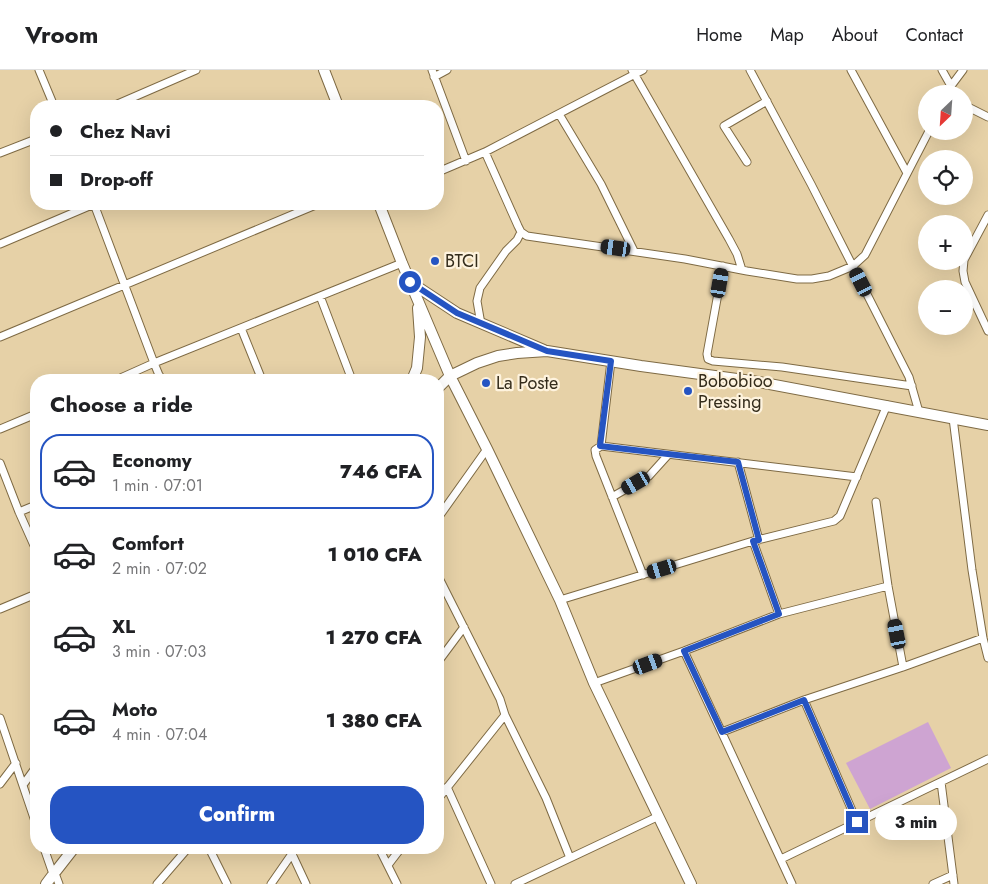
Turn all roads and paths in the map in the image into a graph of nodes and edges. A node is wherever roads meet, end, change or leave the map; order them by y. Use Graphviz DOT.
graph roads {
  1 [pos="39,70"];
  2 [pos="196,70"];
  3 [pos="324,70"];
  4 [pos="447,70"];
  5 [pos="643,70"];
  6 [pos="750,70"];
  7 [pos="851,70"];
  8 [pos="942,70"];
  9 [pos="963,70"];
  10 [pos="633,72"];
  11 [pos="433,73"];
  12 [pos="950,85"];
  13 [pos="952,85"];
  14 [pos="52,100"];
  15 [pos="126,100"];
  16 [pos="335,100"];
  17 [pos="443,100"];
  18 [pos="767,100"];
  19 [pos="444,102"];
  20 [pos="973,110"];
  21 [pos="558,114"];
  22 [pos="988,117"];
  23 [pos="30,140"];
  24 [pos="924,140"];
  25 [pos="485,152"];
  26 [pos="0,153"];
  27 [pos="466,161"];
  28 [pos="747,162"];
  29 [pos="444,170"];
  30 [pos="907,173"];
  31 [pos="80,210"];
  32 [pos="96,210"];
  33 [pos="303,210"];
  34 [pos="381,210"];
  35 [pos="988,215"];
  36 [pos="521,232"];
  37 [pos="0,244"];
  38 [pos="634,251"];
  39 [pos="402,263"];
  40 [pos="723,266"];
  41 [pos="853,266"];
  42 [pos="742,270"];
  43 [pos="410,282"];
  44 [pos="124,284"];
  45 [pos="320,296"];
  46 [pos="417,299"];
  47 [pos="481,324"];
  48 [pos="241,328"];
  49 [pos="988,331"];
  50 [pos="0,337"];
  51 [pos="547,351"];
  52 [pos="611,361"];
  53 [pos="154,363"];
  54 [pos="129,374"];
  55 [pos="160,374"];
  56 [pos="260,374"];
  57 [pos="350,374"];
  58 [pos="414,374"];
  59 [pos="450,376"];
  60 [pos="444,382"];
  61 [pos="912,386"];
  62 [pos="887,405"];
  63 [pos="919,412"];
  64 [pos="30,416"];
  65 [pos="952,418"];
  66 [pos="988,425"];
  67 [pos="0,429"];
  68 [pos="600,446"];
  69 [pos="487,449"];
  70 [pos="668,454"];
  71 [pos="738,462"];
  72 [pos="0,463"];
  73 [pos="857,477"];
  74 [pos="612,497"];
  75 [pos="876,502"];
  76 [pos="30,507"];
  77 [pos="444,510"];
  78 [pos="19,512"];
  79 [pos="30,537"];
  80 [pos="756,541"];
  81 [pos="643,575"];
  82 [pos="888,586"];
  83 [pos="444,588"];
  84 [pos="30,596"];
  85 [pos="560,600"];
  86 [pos="0,609"];
  87 [pos="779,614"];
  88 [pos="464,627"];
  89 [pos="983,638"];
  90 [pos="684,651"];
  91 [pos="444,654"];
  92 [pos="988,658"];
  93 [pos="903,666"];
  94 [pos="594,683"];
  95 [pos="804,700"];
  96 [pos="505,715"];
  97 [pos="0,718"];
  98 [pos="722,732"];
  99 [pos="988,759"];
  100 [pos="16,763"];
  101 [pos="30,775"];
  102 [pos="940,782"];
  103 [pos="0,784"];
  104 [pos="23,784"];
  105 [pos="446,787"];
  106 [pos="444,790"];
  107 [pos="30,806"];
  108 [pos="659,816"];
  109 [pos="857,822"];
  110 [pos="46,854"];
  111 [pos="70,854"];
  112 [pos="183,854"];
  113 [pos="212,854"];
  114 [pos="292,854"];
  115 [pos="295,854"];
  116 [pos="383,854"];
  117 [pos="396,854"];
  118 [pos="570,858"];
  119 [pos="781,859"];
  120 [pos="388,865"];
  121 [pos="953,875"];
  122 [pos="53,877"];
  123 [pos="157,884"];
  124 [pos="227,884"];
  125 [pos="271,884"];
  126 [pos="306,884"];
  127 [pos="397,884"];
  128 [pos="491,884"];
  129 [pos="515,884"];
  130 [pos="691,884"];
  131 [pos="792,884"];
  132 [pos="934,884"];
  133 [pos="954,884"];
  1 -- 14 [label="street"];
  2 -- 15 [label="street"];
  3 -- 16 [label="street"];
  4 -- 11 [label="street"];
  5 -- 10 [label="street"];
  6 -- 18 [label="street"];
  7 -- 30 [label="street"];
  8 -- 12 [label="street"];
  9 -- 13 [label="street"];
  10 -- 21 [label="street"];
  10 -- 42 [label="street"];
  11 -- 17 [label="street"];
  18 -- 28 [label="street"];
  18 -- 41 [label="street"];
  19 -- 27 [label="street"];
  20 -- 22 [label="street"];
  21 -- 25 [label="street"];
  21 -- 38 [label="street"];
  23 -- 26 [label="street"];
  24 -- 30 [label="street"];
  25 -- 27 [label="street"];
  25 -- 36 [label="street"];
  27 -- 29 [label="street"];
  30 -- 41 [label="street"];
  31 -- 37 [label="street"];
  32 -- 44 [label="street"];
  33 -- 44 [label="street"];
  34 -- 39 [label="street"];
  35 -- 49 [label="street"];
  36 -- 38 [label="street"];
  36 -- 47 [label="street"];
  38 -- 40 [label="street"];
  39 -- 43 [label="street"];
  39 -- 45 [label="street"];
  40 -- 42 [label="street"];
  40 -- 61 [label="street"];
  41 -- 42 [label="street"];
  41 -- 61 [label="street"];
  43 -- 46 [label="street"];
  43 -- 47 [label="street"];
  44 -- 50 [label="street"];
  44 -- 53 [label="street"];
  45 -- 48 [label="street"];
  45 -- 57 [label="street"];
  46 -- 58 [label="street"];
  46 -- 59 [label="street"];
  47 -- 51 [label="street"];
  48 -- 53 [label="street"];
  48 -- 56 [label="street"];
  51 -- 52 [label="street"];
  51 -- 59 [label="street"];
  52 -- 62 [label="street"];
  52 -- 68 [label="street"];
  53 -- 54 [label="street"];
  53 -- 55 [label="street"];
  59 -- 60 [label="street"];
  59 -- 69 [label="street"];
  61 -- 63 [label="street"];
  62 -- 63 [label="street"];
  62 -- 73 [label="street"];
  63 -- 65 [label="street"];
  64 -- 67 [label="street"];
  65 -- 66 [label="street"];
  65 -- 89 [label="street"];
  68 -- 70 [label="street"];
  68 -- 74 [label="street"];
  69 -- 77 [label="street"];
  69 -- 85 [label="street"];
  70 -- 71 [label="street"];
  70 -- 74 [label="street"];
  71 -- 73 [label="street"];
  71 -- 80 [label="street"];
  72 -- 78 [label="street"];
  73 -- 80 [label="street"];
  74 -- 81 [label="street"];
  75 -- 82 [label="street"];
  76 -- 78 [label="street"];
  78 -- 79 [label="street"];
  80 -- 81 [label="street"];
  80 -- 87 [label="street"];
  81 -- 85 [label="street"];
  82 -- 87 [label="street"];
  82 -- 93 [label="street"];
  83 -- 88 [label="street"];
  84 -- 86 [label="street"];
  85 -- 94 [label="street"];
  87 -- 90 [label="street"];
  88 -- 91 [label="street"];
  88 -- 96 [label="street"];
  89 -- 92 [label="street"];
  89 -- 93 [label="street"];
  90 -- 94 [label="street"];
  90 -- 98 [label="street"];
  93 -- 95 [label="street"];
  94 -- 108 [label="street"];
  95 -- 98 [label="street"];
  95 -- 109 [label="street"];
  96 -- 105 [label="street"];
  96 -- 118 [label="street"];
  97 -- 100 [label="street"];
  98 -- 119 [label="street"];
  99 -- 102 [label="street"];
  100 -- 103 [label="street"];
  100 -- 104 [label="street"];
  101 -- 104 [label="street"];
  102 -- 109 [label="street"];
  102 -- 121 [label="street"];
  104 -- 107 [label="street"];
  105 -- 106 [label="street"];
  105 -- 128 [label="street"];
  108 -- 118 [label="street"];
  108 -- 130 [label="street"];
  109 -- 119 [label="street"];
  110 -- 122 [label="street"];
  111 -- 122 [label="street"];
  112 -- 123 [label="street"];
  113 -- 124 [label="street"];
  114 -- 125 [label="street"];
  115 -- 126 [label="street"];
  116 -- 120 [label="street"];
  117 -- 120 [label="street"];
  118 -- 129 [label="street"];
  119 -- 131 [label="street"];
  120 -- 127 [label="street"];
  121 -- 132 [label="street"];
  121 -- 133 [label="street"];
}
